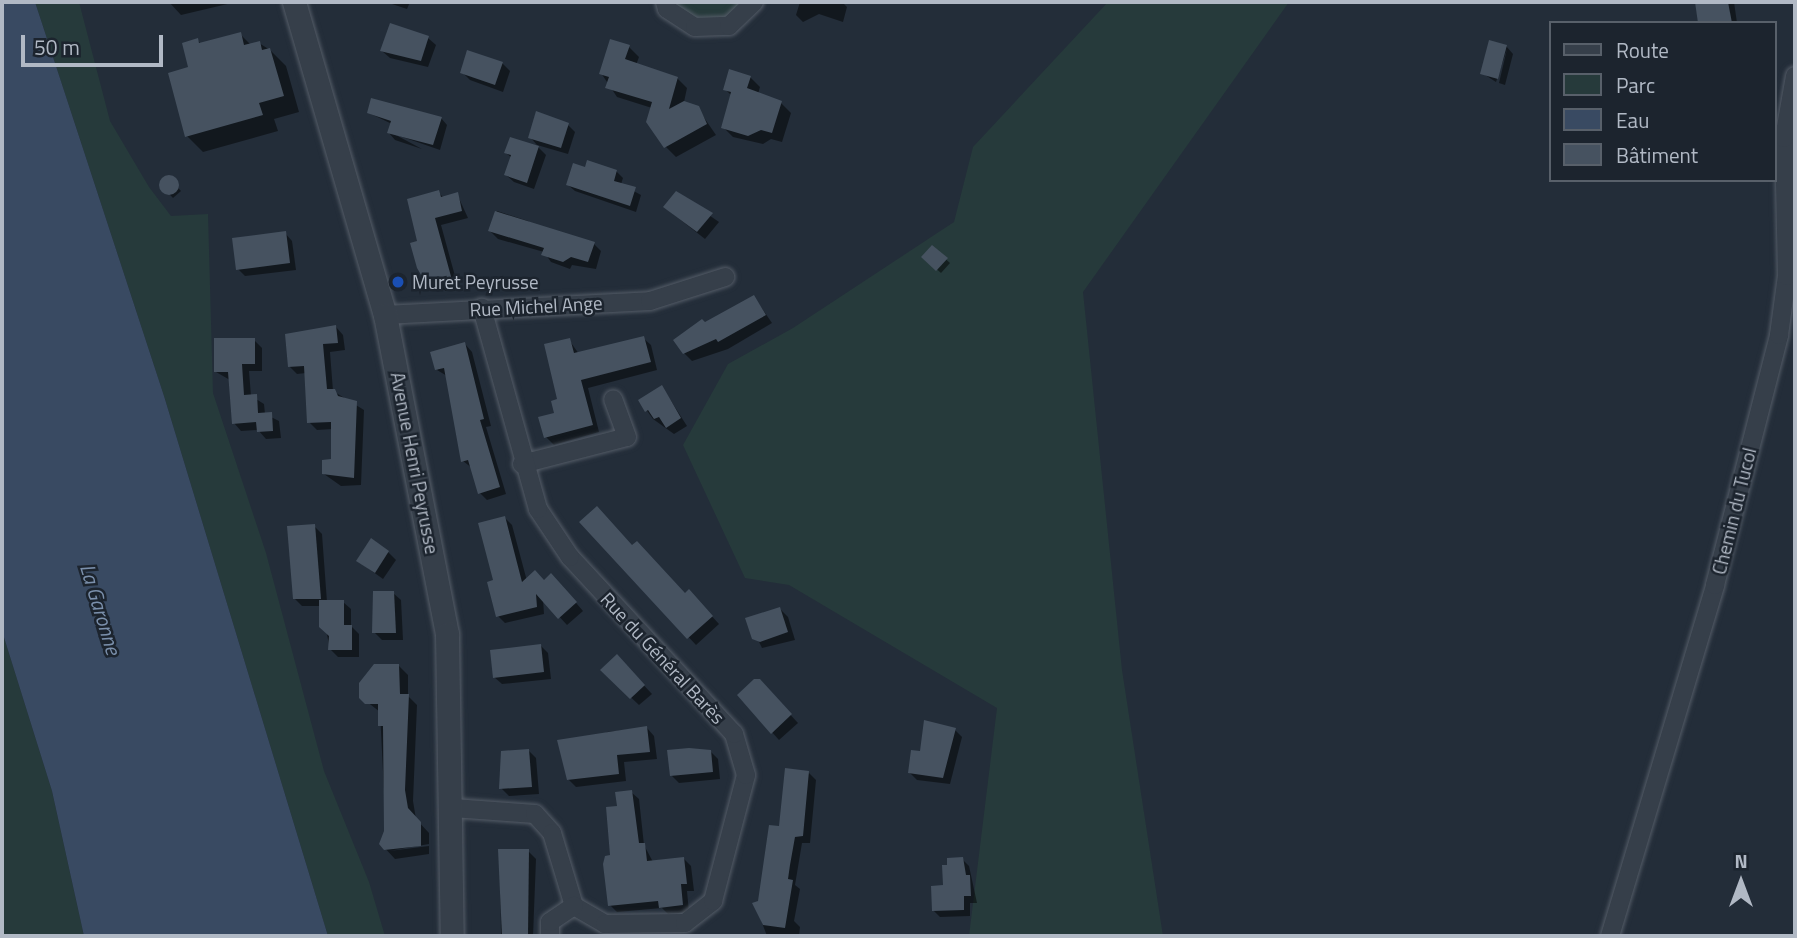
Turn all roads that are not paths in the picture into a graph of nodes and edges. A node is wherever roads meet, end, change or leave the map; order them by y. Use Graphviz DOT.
graph roads {
  1 [pos="294,2"];
  2 [pos="665,2"];
  3 [pos="754,2"];
  4 [pos="1795,76"];
  5 [pos="725,277"];
  6 [pos="482,308"];
  7 [pos="385,315"];
  8 [pos="613,399"];
  9 [pos="523,464"];
  10 [pos="453,808"];
  11 [pos="574,906"];
  12 [pos="452,936"];
  13 [pos="550,936"];
  14 [pos="1610,936"];
  1 -- 7 [label="street, Avenue Henri Peyrusse"];
  2 -- 3 [label="street"];
  4 -- 14 [label="street, Chemin du Tucol"];
  5 -- 6 [label="street, Rue Michel Ange"];
  6 -- 7 [label="street, Rue Michel Ange"];
  6 -- 9 [label="street, Rue du Général Barès"];
  7 -- 10 [label="street, Avenue Henri Peyrusse"];
  8 -- 9 [label="street"];
  9 -- 11 [label="street, Rue du Général Barès"];
  10 -- 11 [label="street"];
  10 -- 12 [label="street, Avenue Henri Peyrusse"];
  11 -- 13 [label="street"];
}
